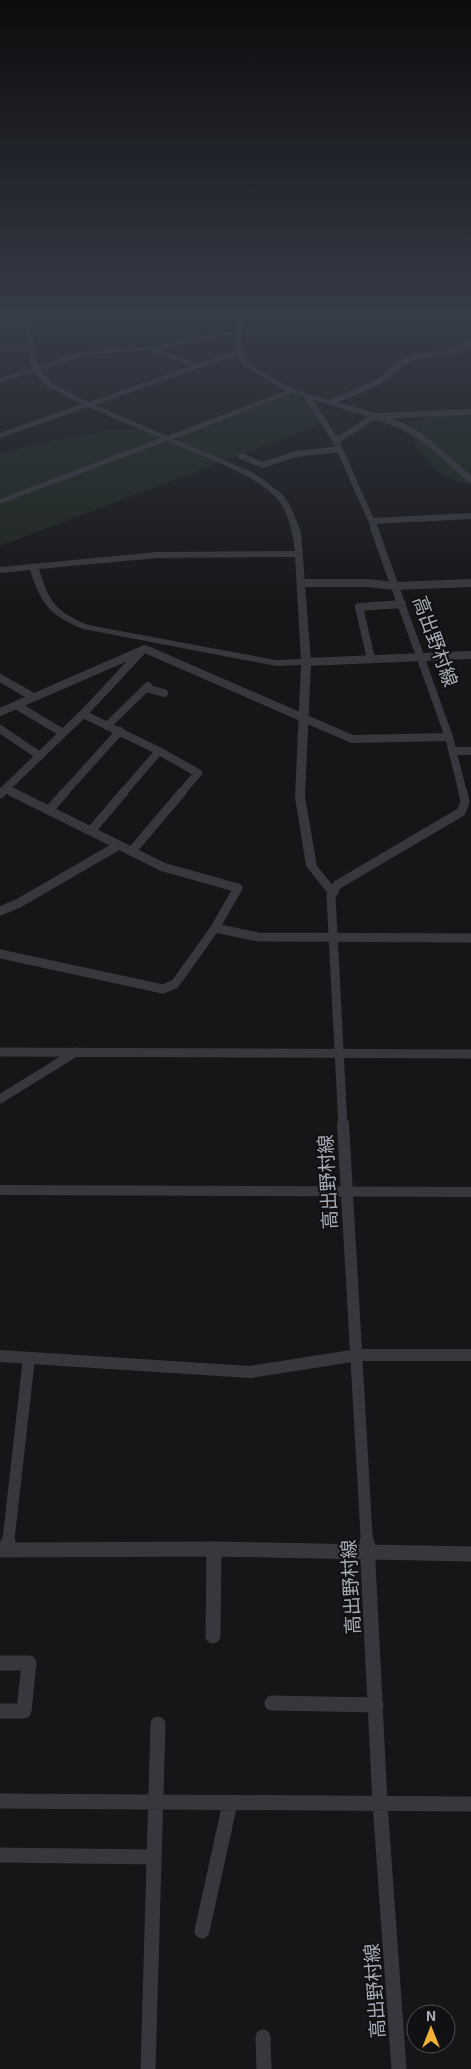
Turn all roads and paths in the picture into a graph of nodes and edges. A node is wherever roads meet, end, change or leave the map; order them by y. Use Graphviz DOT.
graph roads {
  1 [pos="59,416"];
  2 [pos="114,416"];
  3 [pos="227,416"];
  4 [pos="320,416"];
  5 [pos="375,416"];
  6 [pos="386,416"];
  7 [pos="0,436"];
  8 [pos="167,438"];
  9 [pos="335,439"];
  10 [pos="428,442"];
  11 [pos="340,449"];
  12 [pos="241,456"];
  13 [pos="471,480"];
  14 [pos="0,502"];
  15 [pos="471,516"];
  16 [pos="372,521"];
  17 [pos="298,554"];
  18 [pos="34,567"];
  19 [pos="0,570"];
  20 [pos="302,583"];
  21 [pos="471,583"];
  22 [pos="395,586"];
  23 [pos="402,604"];
  24 [pos="151,640"];
  25 [pos="145,649"];
  26 [pos="471,655"];
  27 [pos="421,657"];
  28 [pos="371,659"];
  29 [pos="306,662"];
  30 [pos="0,678"];
  31 [pos="164,693"];
  32 [pos="33,697"];
  33 [pos="16,704"];
  34 [pos="0,712"];
  35 [pos="83,714"];
  36 [pos="303,718"];
  37 [pos="108,726"];
  38 [pos="0,729"];
  39 [pos="120,731"];
  40 [pos="63,733"];
  41 [pos="448,737"];
  42 [pos="159,751"];
  43 [pos="453,751"];
  44 [pos="471,751"];
  45 [pos="40,756"];
  46 [pos="3,792"];
  47 [pos="50,809"];
  48 [pos="91,831"];
  49 [pos="119,845"];
  50 [pos="132,851"];
  51 [pos="333,893"];
  52 [pos="0,911"];
  53 [pos="215,928"];
  54 [pos="334,938"];
  55 [pos="471,938"];
  56 [pos="1,956"];
  57 [pos="0,1052"];
  58 [pos="77,1052"];
  59 [pos="340,1054"];
  60 [pos="471,1054"];
  61 [pos="0,1099"];
  62 [pos="0,1190"];
  63 [pos="347,1192"];
  64 [pos="471,1192"];
  65 [pos="471,1354"];
  66 [pos="358,1355"];
  67 [pos="0,1356"];
  68 [pos="29,1358"];
  69 [pos="214,1549"];
  70 [pos="4,1550"];
  71 [pos="368,1553"];
  72 [pos="471,1554"];
  73 [pos="212,1636"];
  74 [pos="0,1663"];
  75 [pos="272,1703"];
  76 [pos="376,1705"];
  77 [pos="0,1711"];
  78 [pos="158,1724"];
  79 [pos="0,1801"];
  80 [pos="155,1803"];
  81 [pos="230,1803"];
  82 [pos="380,1804"];
  83 [pos="471,1804"];
  84 [pos="0,1855"];
  85 [pos="153,1857"];
  86 [pos="202,1931"];
  87 [pos="263,2037"];
  88 [pos="148,2069"];
  89 [pos="264,2069"];
  90 [pos="399,2069"];
  1 -- 7 [label="street"];
  2 -- 8 [label="street"];
  3 -- 8 [label="street"];
  4 -- 9 [label="street, 高出野村線"];
  5 -- 6 [label="street"];
  5 -- 9 [label="street"];
  5 -- 10 [label="street"];
  8 -- 14 [label="street"];
  8 -- 17 [label="street"];
  9 -- 11 [label="street, 高出野村線"];
  10 -- 13 [label="street"];
  11 -- 12 [label="street"];
  11 -- 16 [label="street, 高出野村線"];
  15 -- 16 [label="street"];
  16 -- 22 [label="street, 高出野村線"];
  17 -- 18 [label="street"];
  17 -- 20 [label="street"];
  18 -- 19 [label="street"];
  18 -- 24 [label="street"];
  20 -- 22 [label="street"];
  20 -- 29 [label="street"];
  21 -- 22 [label="street"];
  22 -- 23 [label="street, 高出野村線"];
  23 -- 27 [label="street, 高出野村線"];
  23 -- 28 [label="street"];
  24 -- 25 [label="street"];
  24 -- 29 [label="street"];
  25 -- 32 [label="street"];
  25 -- 35 [label="street"];
  25 -- 36 [label="street"];
  26 -- 27 [label="street"];
  27 -- 28 [label="street"];
  27 -- 41 [label="street, 高出野村線"];
  28 -- 29 [label="street"];
  29 -- 36 [label="street"];
  30 -- 32 [label="street"];
  31 -- 37 [label="street"];
  32 -- 33 [label="street"];
  33 -- 34 [label="street"];
  33 -- 40 [label="street"];
  35 -- 37 [label="street"];
  35 -- 40 [label="street"];
  36 -- 41 [label="street"];
  36 -- 51 [label="street"];
  37 -- 39 [label="street"];
  38 -- 45 [label="street"];
  39 -- 42 [label="street"];
  39 -- 47 [label="street"];
  40 -- 45 [label="street"];
  41 -- 43 [label="street, 高出野村線"];
  42 -- 48 [label="street"];
  42 -- 50 [label="street"];
  43 -- 44 [label="street"];
  43 -- 51 [label="street, 高出野村線"];
  45 -- 46 [label="street"];
  46 -- 47 [label="street"];
  47 -- 48 [label="street"];
  48 -- 49 [label="street"];
  49 -- 50 [label="street"];
  49 -- 52 [label="street"];
  50 -- 53 [label="street"];
  51 -- 54 [label="street, 高出野村線"];
  53 -- 54 [label="street"];
  53 -- 56 [label="street"];
  54 -- 55 [label="street"];
  54 -- 59 [label="street, 高出野村線"];
  57 -- 58 [label="street"];
  58 -- 59 [label="street"];
  58 -- 61 [label="street"];
  59 -- 60 [label="street"];
  59 -- 63 [label="street, 高出野村線"];
  62 -- 63 [label="street"];
  63 -- 64 [label="street"];
  63 -- 66 [label="street, 高出野村線"];
  65 -- 66 [label="street"];
  66 -- 68 [label="street"];
  66 -- 71 [label="street, 高出野村線"];
  67 -- 68 [label="street"];
  68 -- 70 [label="street"];
  69 -- 70 [label="street"];
  69 -- 71 [label="street"];
  69 -- 73 [label="street"];
  71 -- 72 [label="street"];
  71 -- 76 [label="street, 高出野村線"];
  74 -- 77 [label="street"];
  75 -- 76 [label="street"];
  76 -- 82 [label="street, 高出野村線"];
  78 -- 80 [label="street"];
  79 -- 80 [label="street"];
  80 -- 81 [label="street"];
  80 -- 85 [label="street"];
  81 -- 82 [label="street"];
  81 -- 86 [label="street"];
  82 -- 83 [label="street"];
  82 -- 90 [label="street, 高出野村線"];
  84 -- 85 [label="street"];
  85 -- 88 [label="street"];
  87 -- 89 [label="street"];
}
